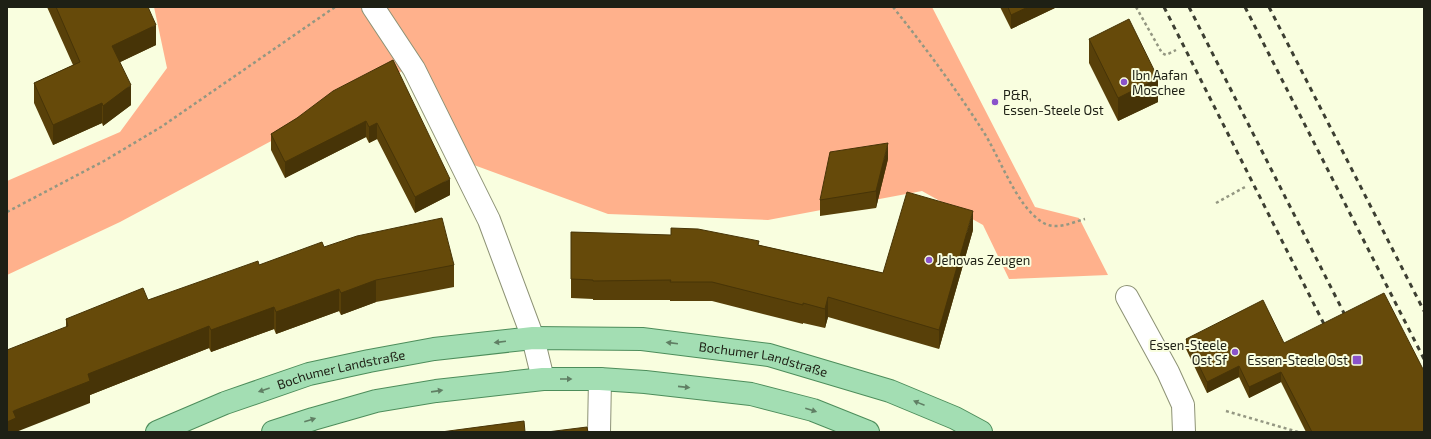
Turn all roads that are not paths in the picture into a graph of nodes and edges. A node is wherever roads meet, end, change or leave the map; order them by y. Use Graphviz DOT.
graph roads {
  1 [pos="373,7"];
  2 [pos="1127,297"];
  3 [pos="533,338"];
  4 [pos="543,379"];
  5 [pos="600,379"];
  6 [pos="157,432"];
  7 [pos="273,432"];
  8 [pos="599,432"];
  9 [pos="868,432"];
  10 [pos="981,432"];
  11 [pos="1184,432"];
  1 -- 3 [label="street"];
  2 -- 11 [label="street"];
  3 -- 4 [label="street"];
  3 -- 6 [label="main road, Bochumer Landstraße, one-way"];
  10 -- 3 [label="main road, Bochumer Landstraße, one-way"];
  4 -- 5 [label="main road, one-way"];
  7 -- 4 [label="main road, one-way"];
  5 -- 8 [label="street"];
  5 -- 9 [label="main road, one-way"];
}
